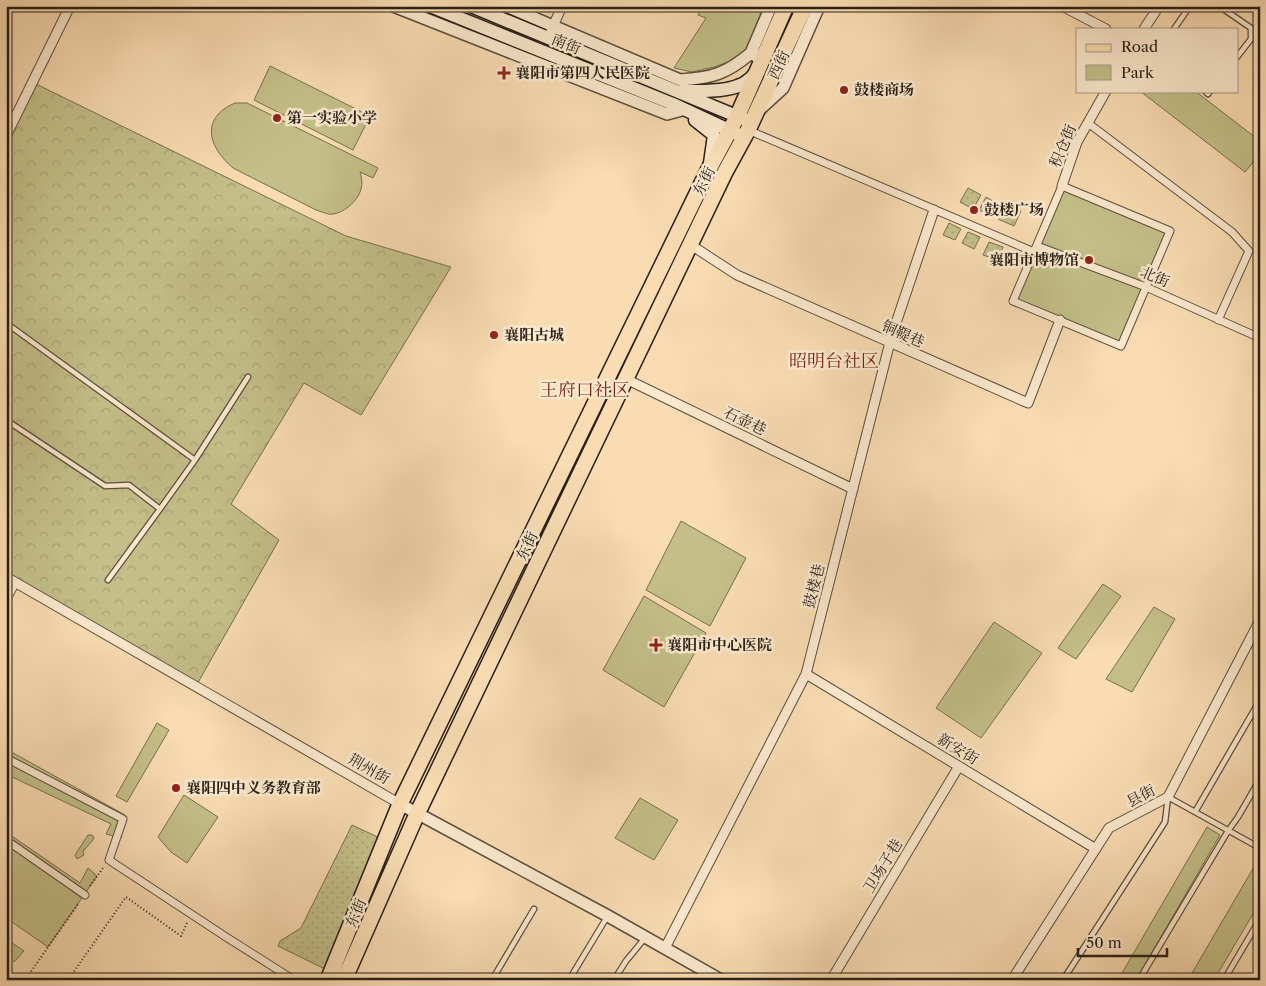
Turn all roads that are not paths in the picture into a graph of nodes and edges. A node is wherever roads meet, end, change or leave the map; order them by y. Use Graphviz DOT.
graph roads {
  1 [pos="70,6"];
  2 [pos="393,6"];
  3 [pos="430,6"];
  4 [pos="471,6"];
  5 [pos="506,6"];
  6 [pos="562,6"];
  7 [pos="771,6"];
  8 [pos="786,6"];
  9 [pos="805,6"];
  10 [pos="819,6"];
  11 [pos="1062,6"];
  12 [pos="1159,6"];
  13 [pos="1190,6"];
  14 [pos="1219,6"];
  15 [pos="553,26"];
  16 [pos="1104,28"];
  17 [pos="1145,28"];
  18 [pos="1175,28"];
  19 [pos="548,38"];
  20 [pos="1238,56"];
  21 [pos="757,57"];
  22 [pos="1105,92"];
  23 [pos="677,102"];
  24 [pos="737,117"];
  25 [pos="1088,123"];
  26 [pos="750,126"];
  27 [pos="730,131"];
  28 [pos="6,136"];
  29 [pos="709,169"];
  30 [pos="1062,186"];
  31 [pos="934,210"];
  32 [pos="690,245"];
  33 [pos="1035,249"];
  34 [pos="1146,287"];
  35 [pos="1060,320"];
  36 [pos="1218,320"];
  37 [pos="6,323"];
  38 [pos="1260,338"];
  39 [pos="889,343"];
  40 [pos="248,377"];
  41 [pos="626,379"];
  42 [pos="6,420"];
  43 [pos="195,460"];
  44 [pos="853,489"];
  45 [pos="160,509"];
  46 [pos="6,577"];
  47 [pos="108,580"];
  48 [pos="16,582"];
  49 [pos="6,601"];
  50 [pos="1260,620"];
  51 [pos="806,674"];
  52 [pos="1260,700"];
  53 [pos="6,758"];
  54 [pos="959,766"];
  55 [pos="1260,779"];
  56 [pos="1168,797"];
  57 [pos="400,804"];
  58 [pos="1195,812"];
  59 [pos="417,814"];
  60 [pos="1228,830"];
  61 [pos="6,840"];
  62 [pos="1260,848"];
  63 [pos="1096,849"];
  64 [pos="84,895"];
  65 [pos="534,909"];
  66 [pos="608,916"];
  67 [pos="1260,919"];
  68 [pos="646,937"];
  69 [pos="665,948"];
  70 [pos="294,980"];
  71 [pos="328,980"];
  72 [pos="344,980"];
  73 [pos="492,980"];
  74 [pos="568,980"];
  75 [pos="614,980"];
  76 [pos="721,980"];
  77 [pos="831,980"];
  78 [pos="1012,980"];
  79 [pos="1063,980"];
  80 [pos="1139,980"];
  81 [pos="1224,980"];
  1 -- 28 [label="street"];
  2 -- 23 [label="street"];
  3 -- 23 [label="main road, 南街"];
  4 -- 19 [label="main road, 南街"];
  5 -- 15 [label="street"];
  6 -- 15 [label="street"];
  7 -- 21 [label="street"];
  8 -- 21 [label="main road, 西街"];
  9 -- 26 [label="main road, 西街"];
  10 -- 26 [label="street"];
  11 -- 16 [label="street"];
  12 -- 17 [label="street"];
  13 -- 18 [label="lane"];
  14 -- 20 [label="lane"];
  15 -- 19 [label="street"];
  15 -- 21 [label="street"];
  19 -- 23 [label="main road, 南街"];
  21 -- 23 [label="main road"];
  21 -- 24 [label="main road, 西街"];
  22 -- 25 [label="street, 积仓街"];
  23 -- 24 [label="main road, 南街"];
  23 -- 27 [label="main road, 南街"];
  23 -- 29 [label="main road"];
  24 -- 26 [label="main road, 南街"];
  24 -- 27 [label="main road, 东街"];
  25 -- 30 [label="street, 积仓街"];
  25 -- 36 [label="street"];
  26 -- 27 [label="main road, 南街"];
  26 -- 31 [label="street, 北街"];
  26 -- 32 [label="main road, 东街"];
  27 -- 29 [label="main road, 东街"];
  29 -- 57 [label="main road, 东街"];
  30 -- 33 [label="street"];
  30 -- 34 [label="street"];
  31 -- 33 [label="street, 北街"];
  31 -- 39 [label="street, 鼓楼巷"];
  32 -- 39 [label="street, 铜鞮巷"];
  32 -- 41 [label="main road, 东街"];
  33 -- 34 [label="street, 北街"];
  33 -- 35 [label="street"];
  34 -- 35 [label="street"];
  34 -- 36 [label="street, 北街"];
  35 -- 39 [label="street, 铜鞮巷"];
  36 -- 38 [label="street, 北街"];
  37 -- 43 [label="lane"];
  39 -- 44 [label="street, 鼓楼巷"];
  40 -- 43 [label="lane"];
  41 -- 44 [label="street, 石壶巷"];
  41 -- 59 [label="main road, 东街"];
  42 -- 45 [label="lane"];
  43 -- 45 [label="lane"];
  44 -- 51 [label="street, 鼓楼巷"];
  45 -- 47 [label="lane"];
  46 -- 48 [label="street, 荆州街"];
  48 -- 49 [label="street"];
  48 -- 57 [label="street, 荆州街"];
  50 -- 56 [label="street, 县街"];
  51 -- 54 [label="street, 新安街"];
  51 -- 69 [label="street, 鼓楼巷"];
  52 -- 58 [label="lane"];
  53 -- 70 [label="street"];
  54 -- 63 [label="street, 新安街"];
  54 -- 77 [label="street, 卫场子巷"];
  55 -- 60 [label="lane"];
  56 -- 58 [label="lane"];
  56 -- 63 [label="street, 县街"];
  56 -- 79 [label="lane"];
  57 -- 59 [label="street, 荆州街"];
  57 -- 71 [label="main road, 东街"];
  58 -- 60 [label="lane"];
  59 -- 66 [label="street, 荆州街"];
  59 -- 72 [label="main road, 东街"];
  60 -- 62 [label="lane"];
  60 -- 80 [label="lane"];
  61 -- 64 [label="street"];
  63 -- 78 [label="street, 县街"];
  65 -- 73 [label="lane"];
  66 -- 68 [label="street, 荆州街"];
  66 -- 74 [label="lane"];
  67 -- 81 [label="lane"];
  68 -- 69 [label="street, 荆州街"];
  68 -- 75 [label="lane"];
  69 -- 76 [label="street, 荆州街"];
}
